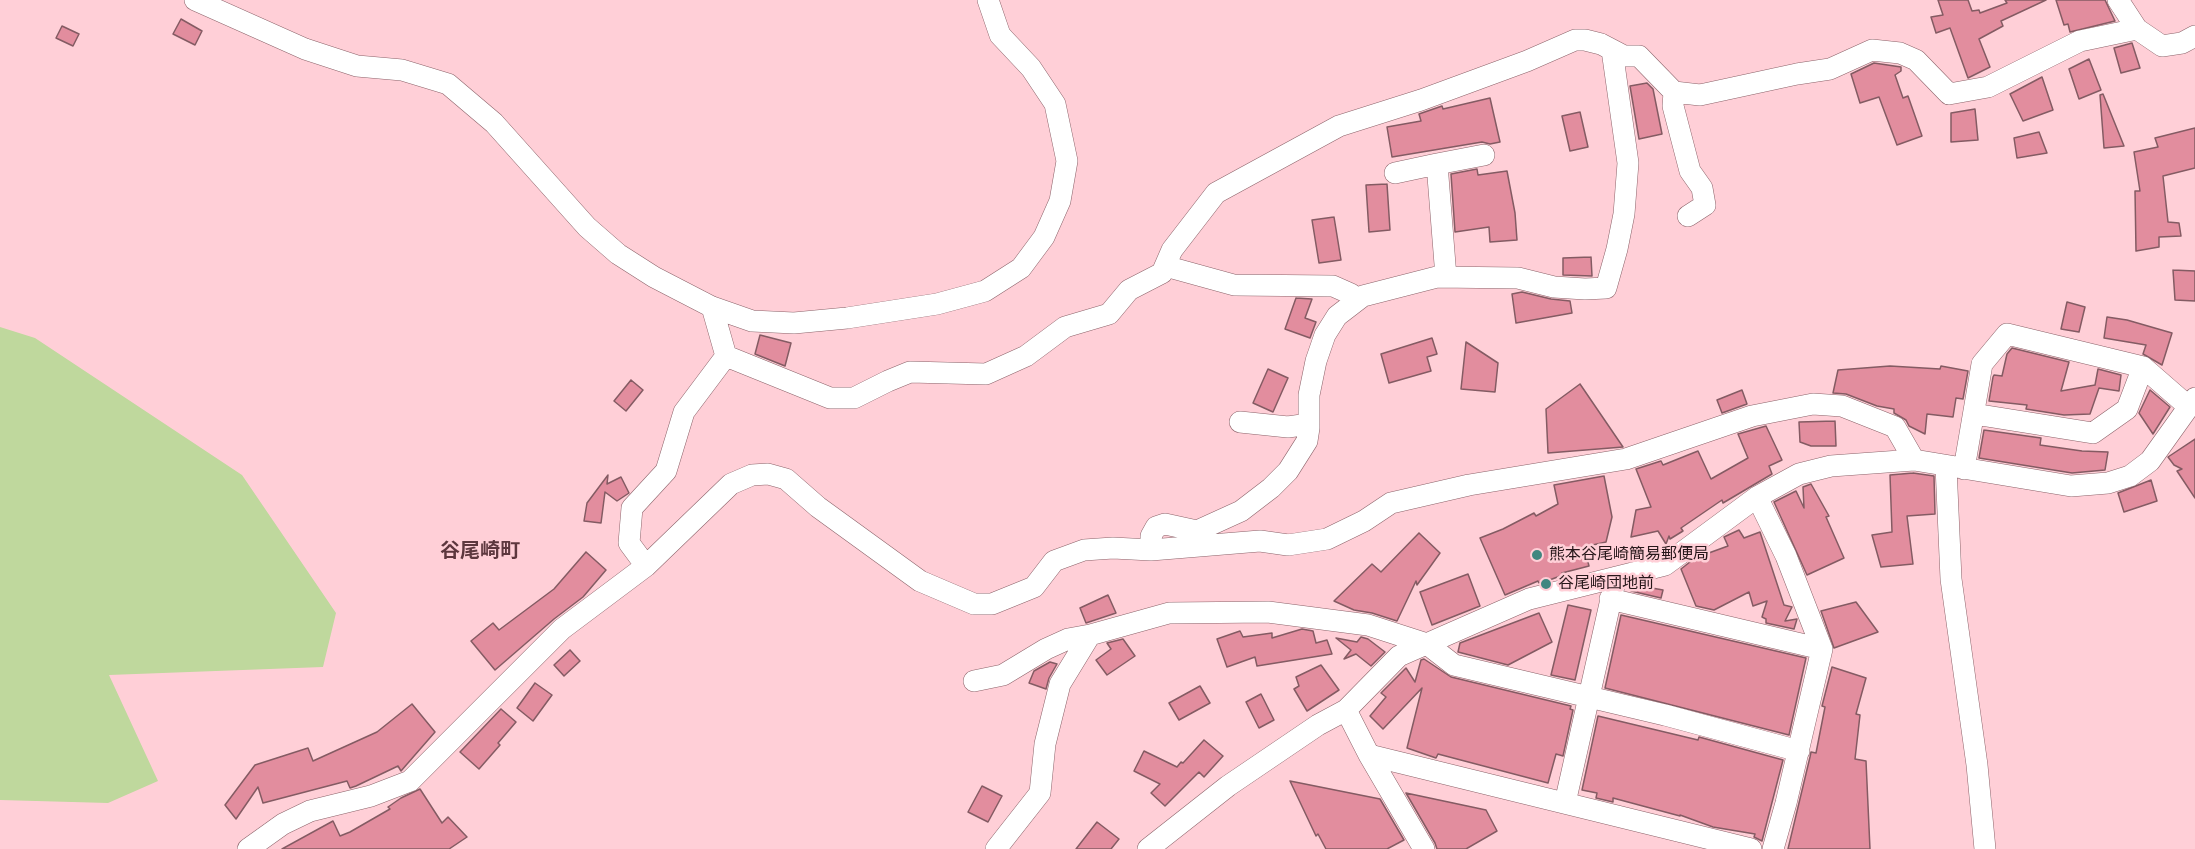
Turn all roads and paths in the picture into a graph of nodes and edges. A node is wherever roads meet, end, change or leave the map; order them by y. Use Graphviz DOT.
graph roads {
  1 [pos="195,0"];
  2 [pos="987,0"];
  3 [pos="2118,0"];
  4 [pos="2137,29"];
  5 [pos="2195,36"];
  6 [pos="1612,50"];
  7 [pos="1674,92"];
  8 [pos="1484,155"];
  9 [pos="1437,164"];
  10 [pos="1395,173"];
  11 [pos="1688,216"];
  12 [pos="1165,266"];
  13 [pos="1446,277"];
  14 [pos="1356,300"];
  15 [pos="712,307"];
  16 [pos="726,356"];
  17 [pos="2144,367"];
  18 [pos="2192,403"];
  19 [pos="1974,414"];
  20 [pos="1240,422"];
  21 [pos="1309,424"];
  22 [pos="1914,460"];
  23 [pos="1955,468"];
  24 [pos="1757,497"];
  25 [pos="1151,550"];
  26 [pos="645,566"];
  27 [pos="1616,577"];
  28 [pos="1610,599"];
  29 [pos="1090,635"];
  30 [pos="1427,644"];
  31 [pos="1822,649"];
  32 [pos="974,681"];
  33 [pos="1589,697"];
  34 [pos="1346,710"];
  35 [pos="1798,751"];
  36 [pos="1369,755"];
  37 [pos="1565,803"];
  38 [pos="248,849"];
  39 [pos="996,849"];
  40 [pos="1148,849"];
  41 [pos="1424,849"];
  42 [pos="1751,849"];
  43 [pos="1773,849"];
  44 [pos="1985,849"];
  1 -- 15 [label="street"];
  2 -- 15 [label="street"];
  3 -- 4 [label="street"];
  4 -- 5 [label="street"];
  4 -- 7 [label="street"];
  6 -- 7 [label="street"];
  6 -- 12 [label="street"];
  6 -- 13 [label="street"];
  7 -- 11 [label="street"];
  8 -- 9 [label="street"];
  9 -- 10 [label="street"];
  9 -- 13 [label="street"];
  12 -- 14 [label="street"];
  12 -- 16 [label="street"];
  13 -- 14 [label="street"];
  14 -- 21 [label="street"];
  15 -- 16 [label="street"];
  16 -- 26 [label="street"];
  17 -- 18 [label="street"];
  17 -- 19 [label="street"];
  17 -- 19 [label="street"];
  18 -- 23 [label="street"];
  19 -- 23 [label="street"];
  20 -- 21 [label="street"];
  21 -- 25 [label="street"];
  22 -- 23 [label="street"];
  22 -- 24 [label="street"];
  22 -- 25 [label="street"];
  23 -- 44 [label="street"];
  24 -- 27 [label="street"];
  24 -- 31 [label="street"];
  25 -- 26 [label="street"];
  26 -- 38 [label="street"];
  27 -- 28 [label="street"];
  27 -- 30 [label="street"];
  28 -- 31 [label="street"];
  28 -- 33 [label="street"];
  29 -- 30 [label="street"];
  29 -- 32 [label="street"];
  29 -- 39 [label="street"];
  30 -- 33 [label="street"];
  30 -- 34 [label="street"];
  31 -- 35 [label="street"];
  33 -- 35 [label="street"];
  33 -- 37 [label="street"];
  34 -- 36 [label="street"];
  34 -- 40 [label="street"];
  35 -- 43 [label="street"];
  36 -- 37 [label="street"];
  36 -- 41 [label="street"];
  37 -- 42 [label="street"];
}
